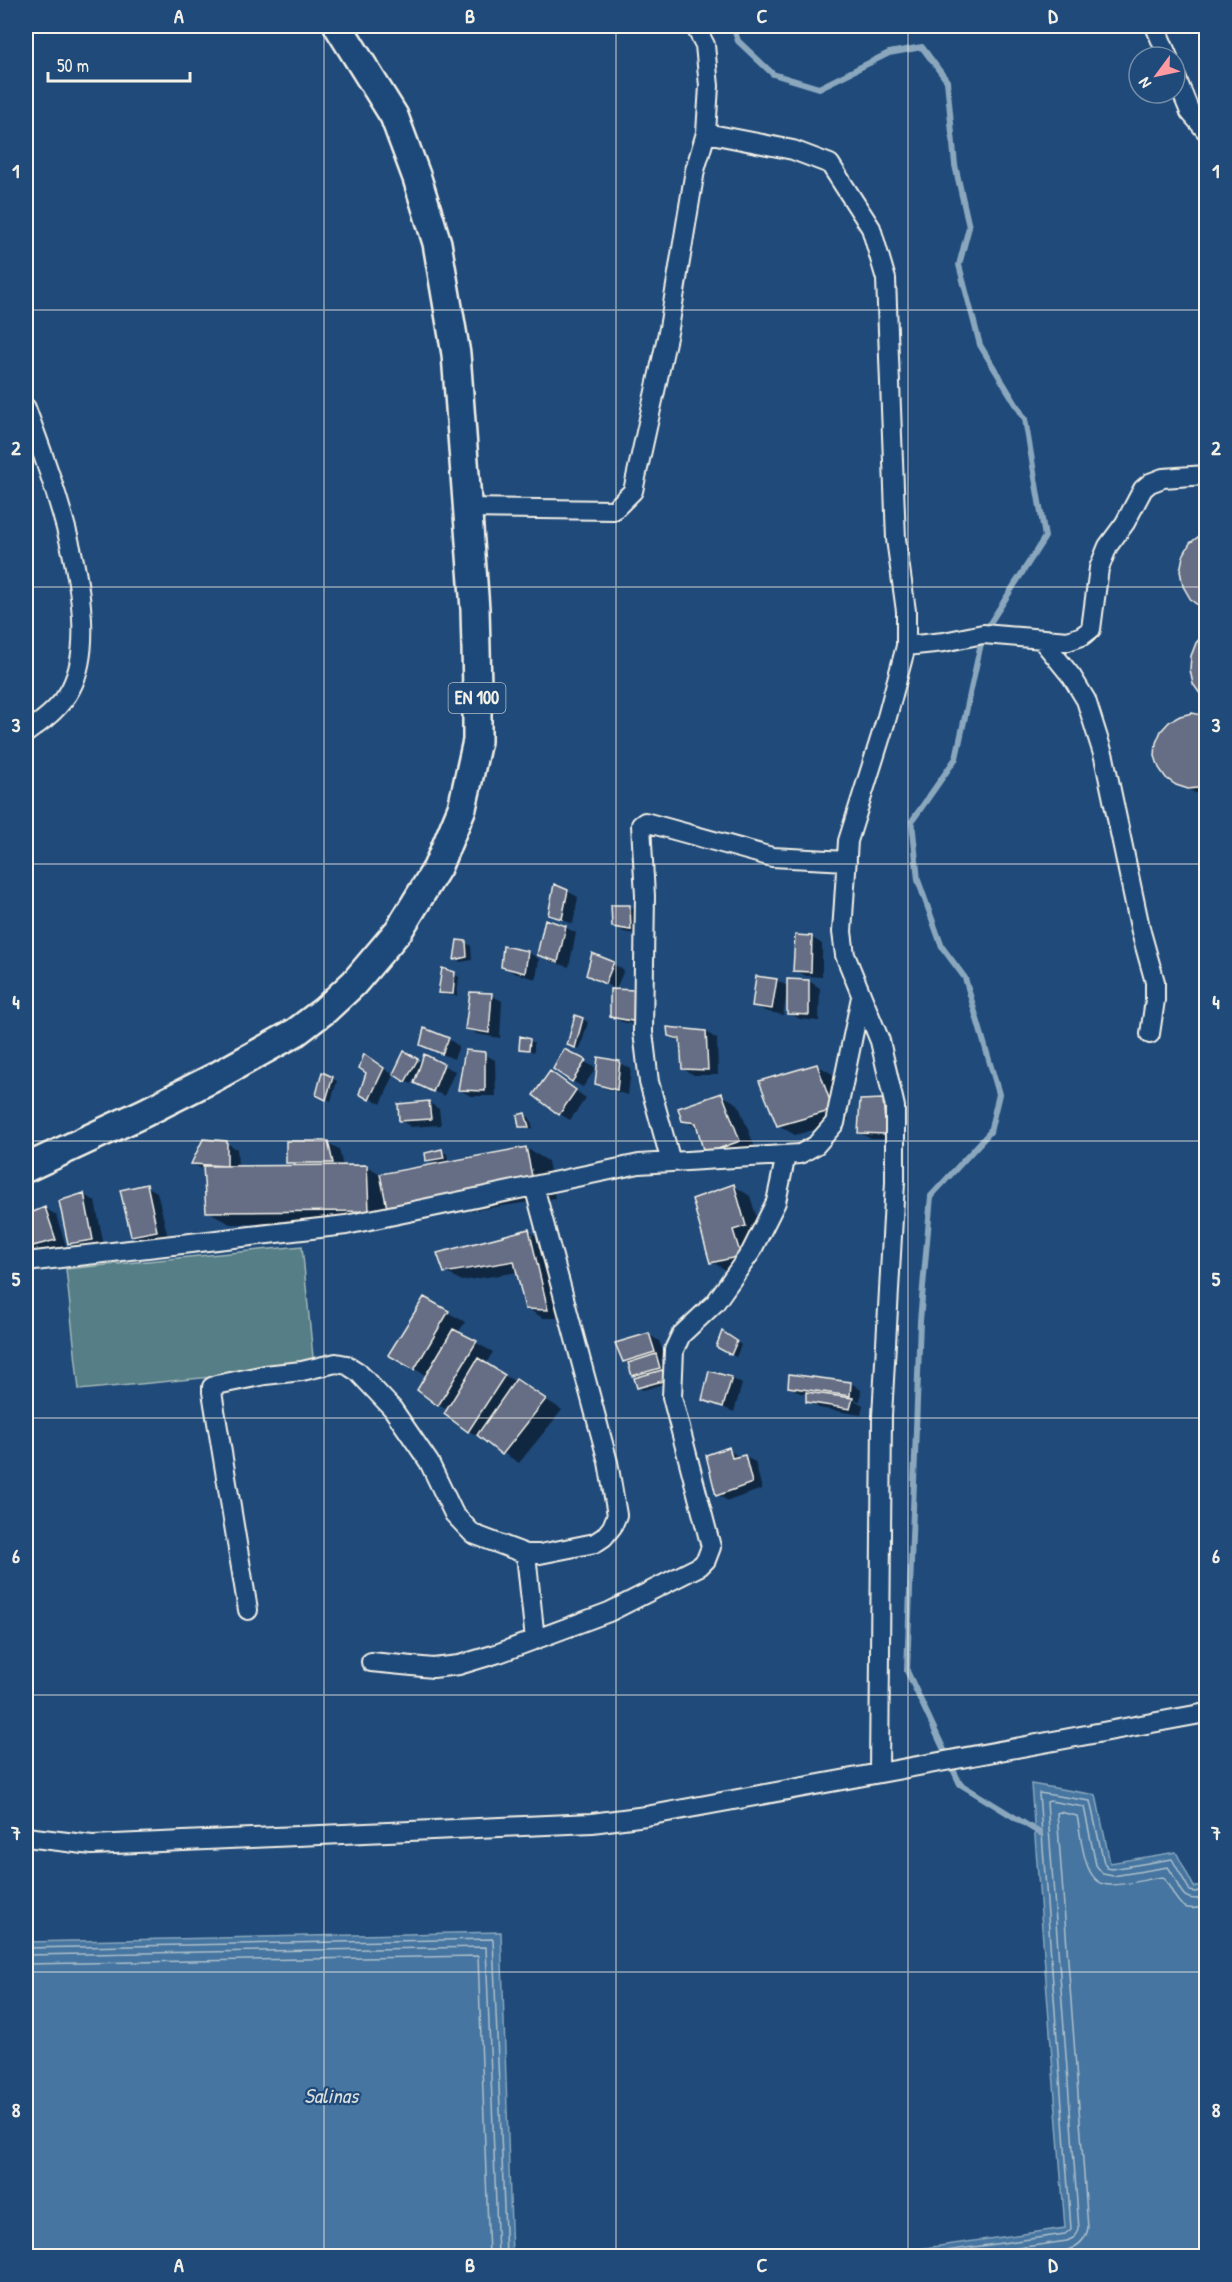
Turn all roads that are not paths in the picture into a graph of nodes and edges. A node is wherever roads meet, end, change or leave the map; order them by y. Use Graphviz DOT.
graph roads {
  1 [pos="338,26"];
  2 [pos="695,26"];
  3 [pos="1155,26"];
  4 [pos="1163,45"];
  5 [pos="1187,105"];
  6 [pos="1206,131"];
  7 [pos="706,133"];
  8 [pos="26,408"];
  9 [pos="1206,475"];
  10 [pos="467,508"];
  11 [pos="1042,639"];
  12 [pos="906,646"];
  13 [pos="26,734"];
  14 [pos="847,861"];
  15 [pos="861,997"];
  16 [pos="1150,1034"];
  17 [pos="786,1155"];
  18 [pos="671,1162"];
  19 [pos="26,1167"];
  20 [pos="534,1186"];
  21 [pos="26,1262"];
  22 [pos="526,1554"];
  23 [pos="248,1610"];
  24 [pos="535,1640"];
  25 [pos="371,1662"];
  26 [pos="1206,1713"];
  27 [pos="879,1773"];
  28 [pos="26,1837"];
  1 -- 10 [label="main road, EN 100"];
  2 -- 7 [label="street"];
  3 -- 4 [label="street"];
  5 -- 6 [label="street"];
  7 -- 10 [label="street"];
  7 -- 12 [label="street"];
  8 -- 13 [label="street"];
  9 -- 11 [label="street"];
  10 -- 19 [label="main road, EN 100"];
  11 -- 12 [label="street"];
  11 -- 16 [label="street"];
  12 -- 14 [label="street"];
  14 -- 15 [label="street"];
  14 -- 18 [label="street"];
  15 -- 17 [label="street"];
  15 -- 27 [label="street"];
  17 -- 18 [label="street"];
  17 -- 24 [label="street"];
  18 -- 20 [label="street"];
  20 -- 21 [label="street"];
  20 -- 22 [label="street"];
  22 -- 23 [label="street"];
  22 -- 24 [label="street"];
  24 -- 25 [label="street"];
  26 -- 27 [label="street"];
  27 -- 28 [label="street"];
}
